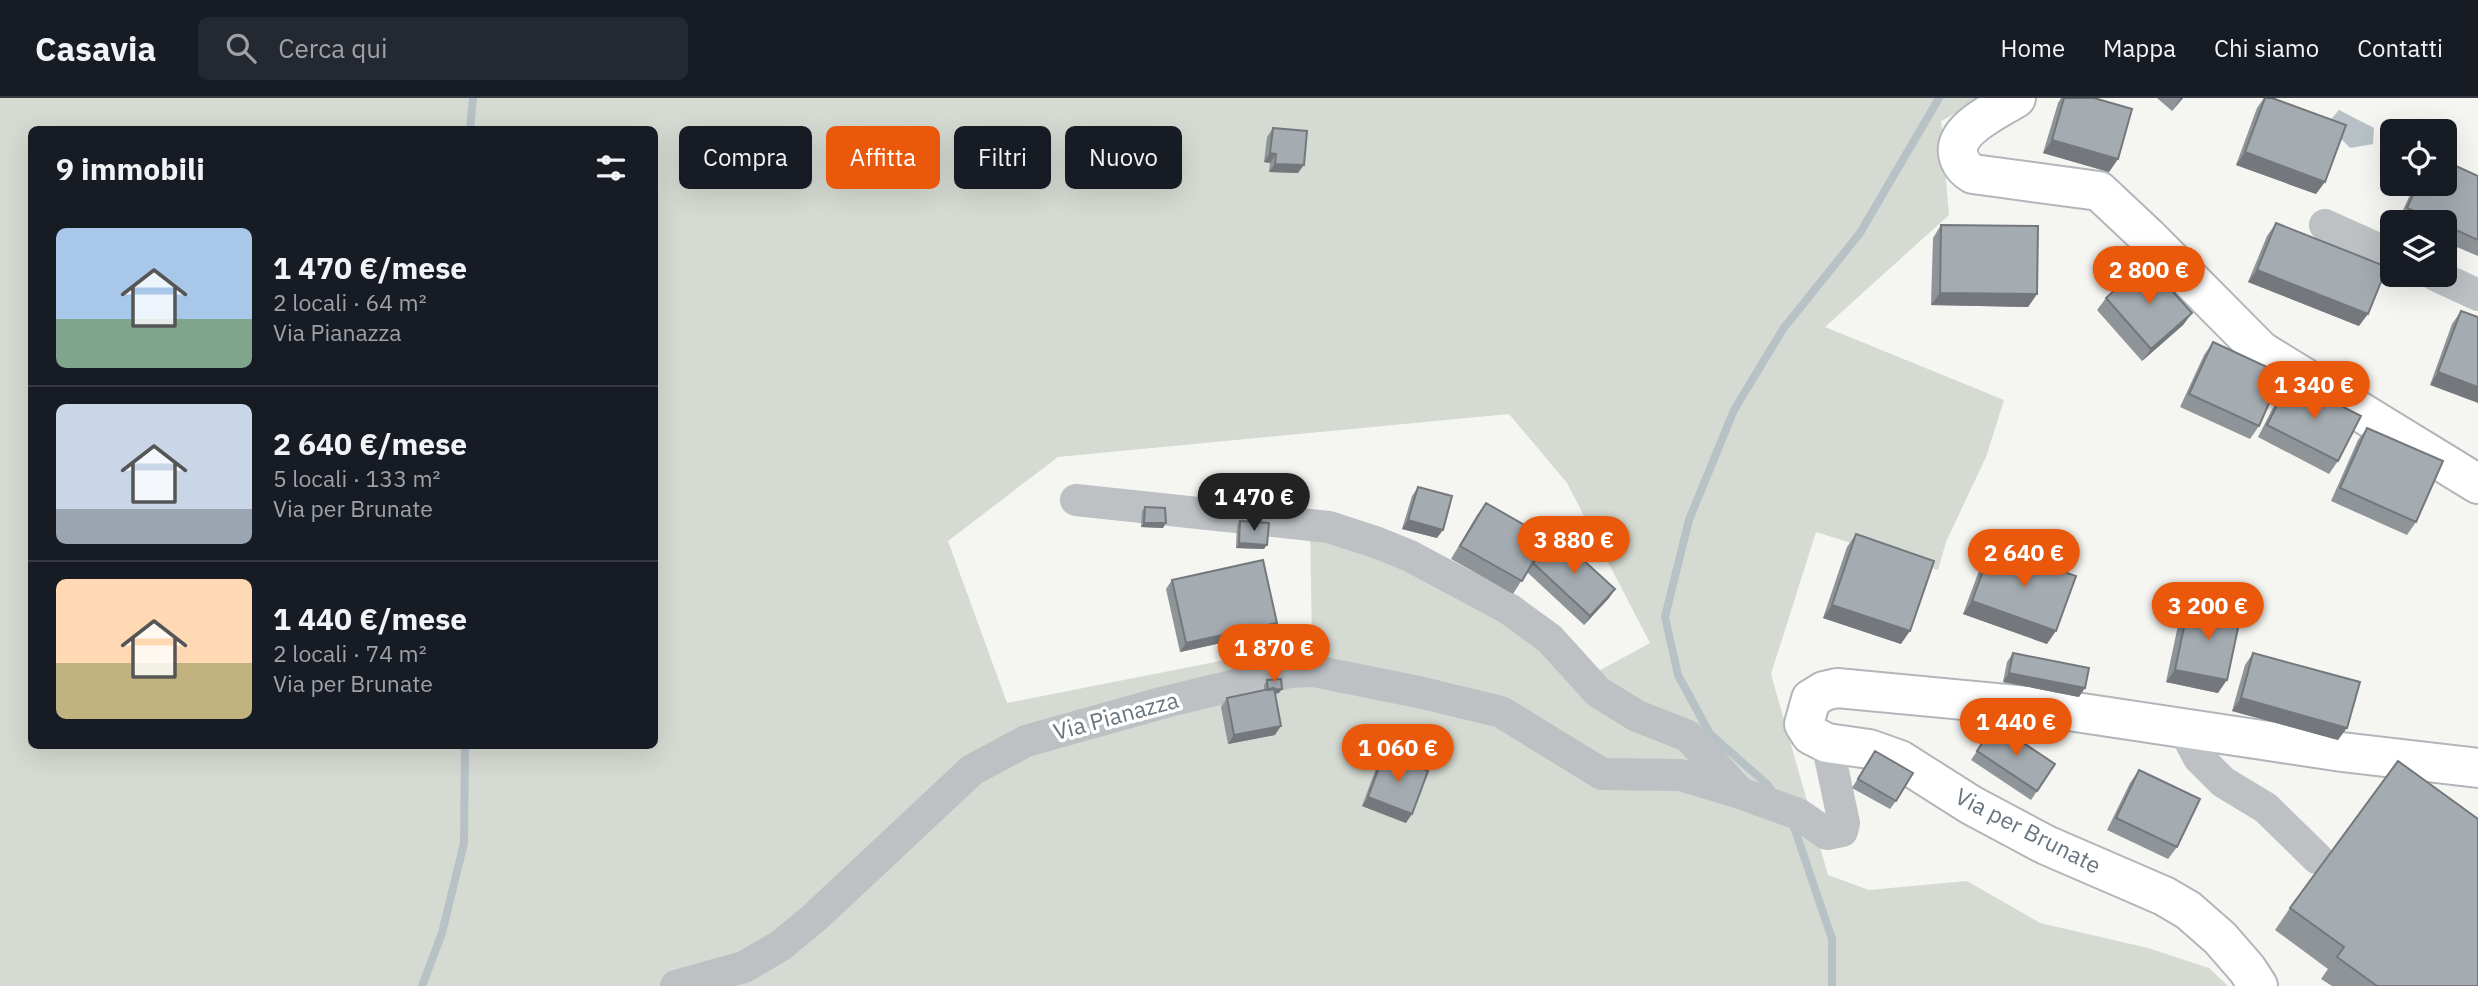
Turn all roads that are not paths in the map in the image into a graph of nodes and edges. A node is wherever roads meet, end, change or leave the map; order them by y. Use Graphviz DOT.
graph roads {
  1 [pos="2016,98"];
  2 [pos="2325,225"];
  3 [pos="2380,250"];
  4 [pos="2457,285"];
  5 [pos="2478,295"];
  6 [pos="2478,484"];
  7 [pos="1076,500"];
  8 [pos="2183,728"];
  9 [pos="1827,743"];
  10 [pos="2478,768"];
  11 [pos="1754,798"];
  12 [pos="2317,858"];
  13 [pos="676,986"];
  14 [pos="2258,986"];
  1 -- 6 [label="street"];
  2 -- 3 [label="street"];
  4 -- 5 [label="street"];
  7 -- 11 [label="street, Via Pianazza"];
  8 -- 9 [label="street"];
  8 -- 10 [label="street"];
  8 -- 12 [label="street"];
  9 -- 11 [label="street, Via Pianazza"];
  9 -- 14 [label="street, Via per Brunate"];
  11 -- 13 [label="street, Via Pianazza"];
}
